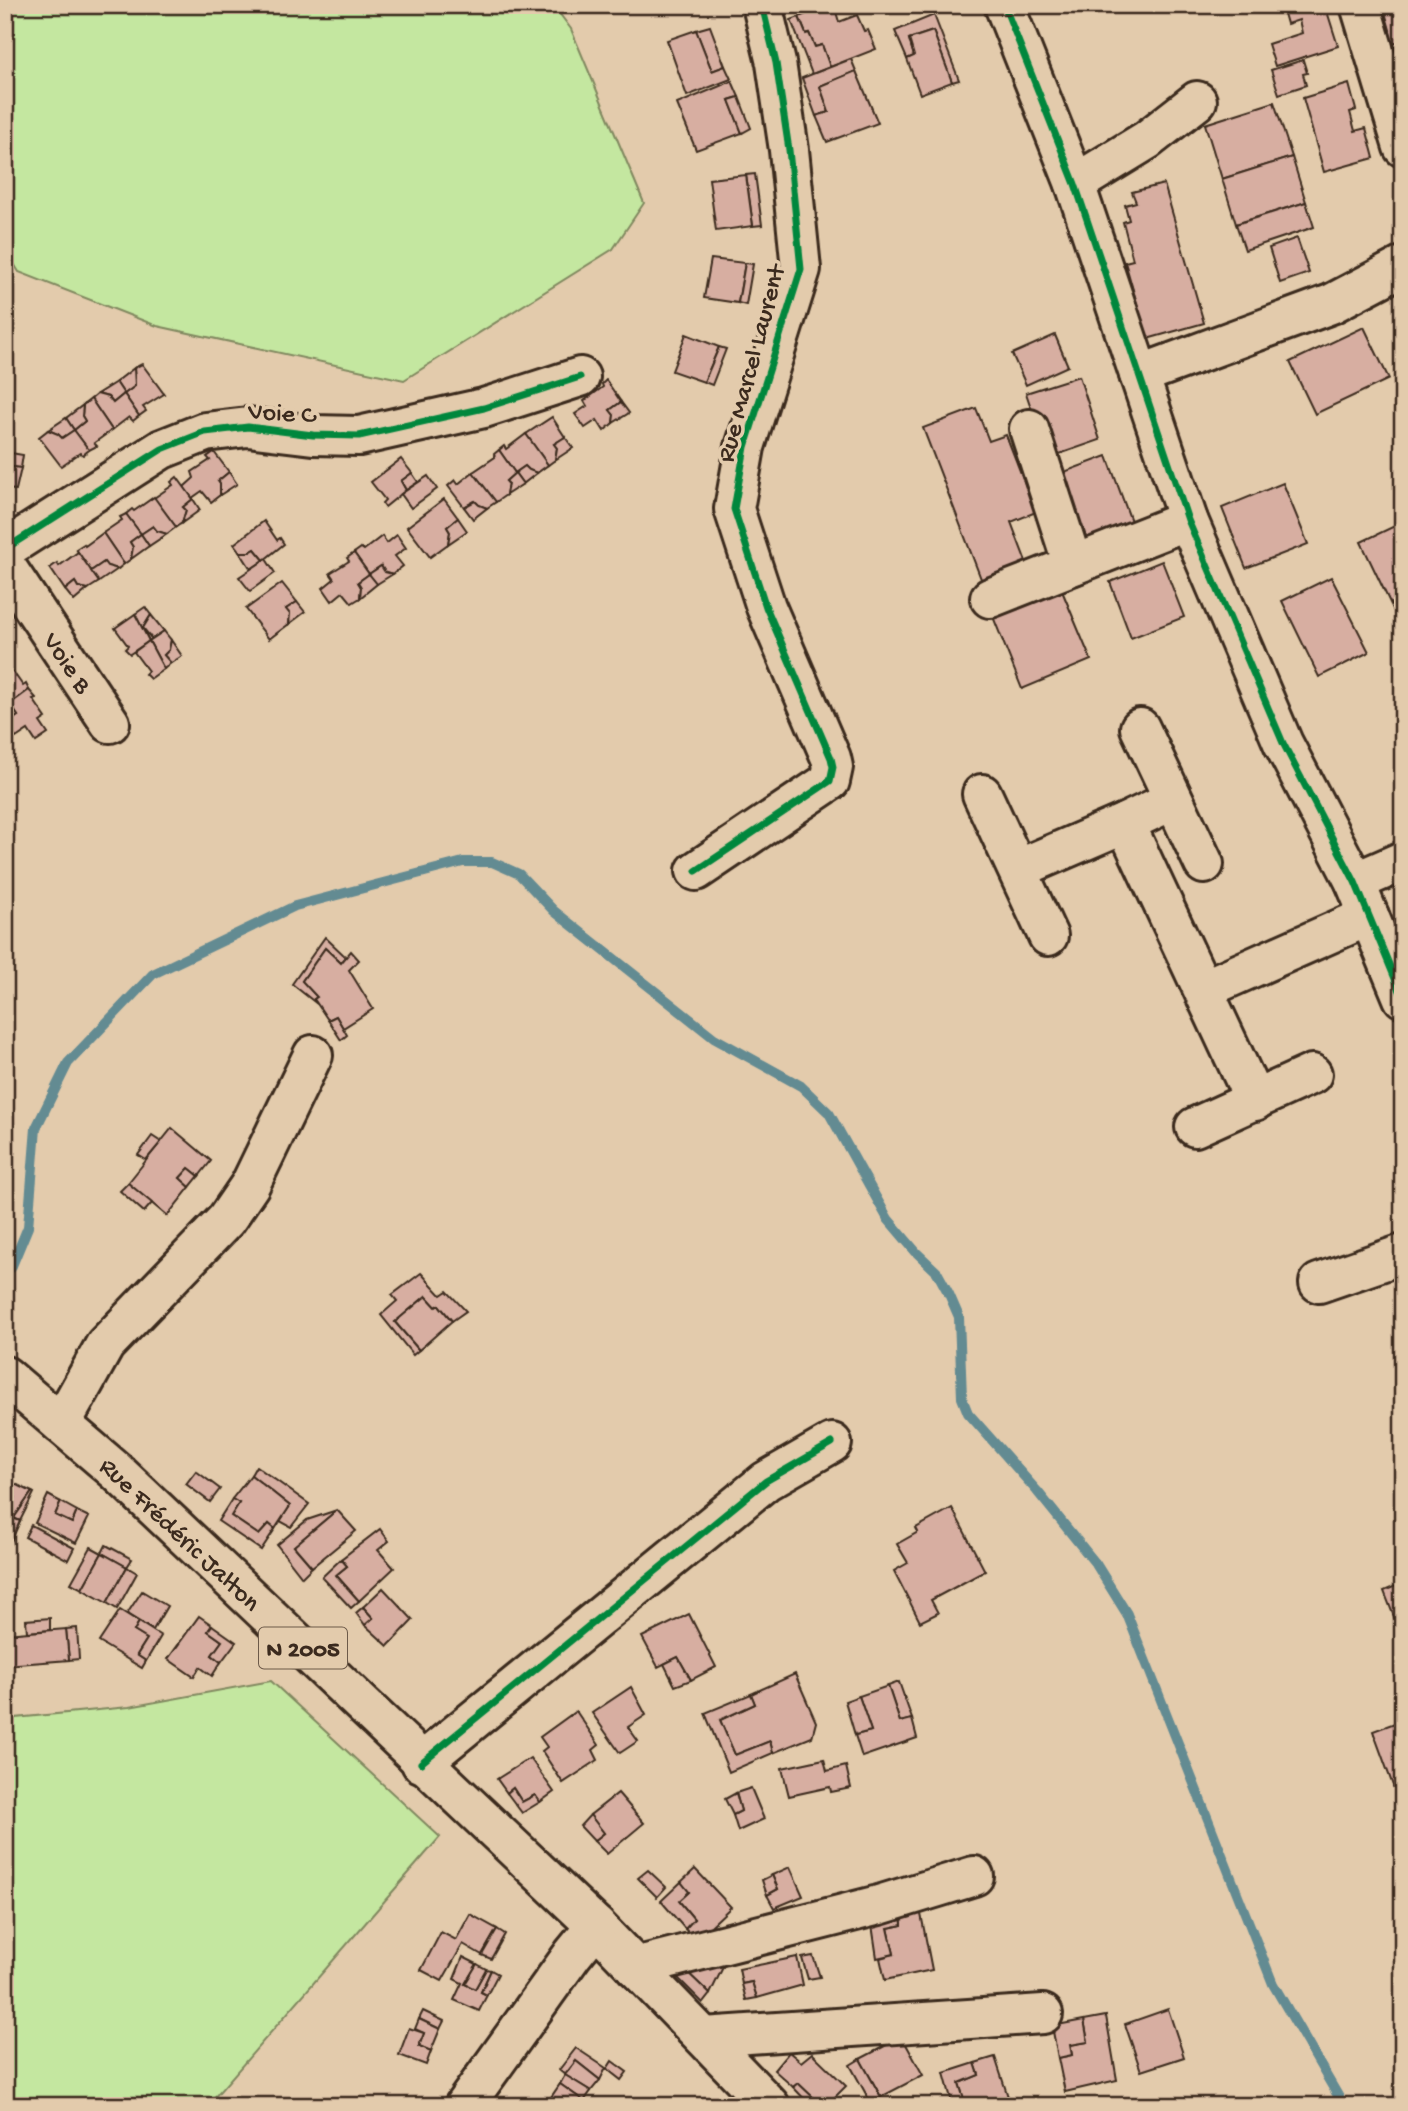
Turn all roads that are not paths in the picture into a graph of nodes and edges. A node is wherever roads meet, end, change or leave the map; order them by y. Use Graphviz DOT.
graph roads {
  1 [pos="762,5"];
  2 [pos="1004,5"];
  3 [pos="1360,5"];
  4 [pos="1197,101"];
  5 [pos="1403,147"];
  6 [pos="1076,184"];
  7 [pos="1403,266"];
  8 [pos="1139,376"];
  9 [pos="580,377"];
  10 [pos="1029,429"];
  11 [pos="1188,520"];
  12 [pos="5,549"];
  13 [pos="5,565"];
  14 [pos="1073,565"];
  15 [pos="990,598"];
  16 [pos="110,723"];
  17 [pos="1140,728"];
  18 [pos="982,794"];
  19 [pos="1173,800"];
  20 [pos="1125,823"];
  21 [pos="1403,861"];
  22 [pos="1204,864"];
  23 [pos="1018,869"];
  24 [pos="696,871"];
  25 [pos="1362,899"];
  26 [pos="1048,936"];
  27 [pos="1204,989"];
  28 [pos="1403,998"];
  29 [pos="313,1055"];
  30 [pos="1312,1074"];
  31 [pos="1255,1101"];
  32 [pos="1195,1128"];
  33 [pos="1403,1254"];
  34 [pos="1319,1283"];
  35 [pos="5,1376"];
  36 [pos="61,1424"];
  37 [pos="832,1443"];
  38 [pos="421,1763"];
  39 [pos="974,1876"];
  40 [pos="596,1927"];
  41 [pos="635,1967"];
  42 [pos="1043,2014"];
  43 [pos="704,2037"];
  44 [pos="464,2106"];
  45 [pos="770,2106"];
  1 -- 24 [label="street, Rue Marcel Laurent"];
  2 -- 6 [label="street"];
  3 -- 5 [label="street"];
  4 -- 6 [label="street"];
  6 -- 8 [label="street"];
  7 -- 8 [label="street"];
  8 -- 11 [label="street"];
  9 -- 12 [label="street, Voie C"];
  10 -- 14 [label="street"];
  11 -- 14 [label="street"];
  11 -- 25 [label="street"];
  13 -- 16 [label="street, Voie B"];
  14 -- 15 [label="street"];
  17 -- 19 [label="street"];
  18 -- 23 [label="street"];
  19 -- 20 [label="street"];
  19 -- 22 [label="street"];
  20 -- 23 [label="street"];
  20 -- 27 [label="street"];
  21 -- 25 [label="street"];
  23 -- 26 [label="street"];
  25 -- 27 [label="street"];
  25 -- 28 [label="street"];
  27 -- 31 [label="street"];
  29 -- 36 [label="street"];
  30 -- 31 [label="street"];
  31 -- 32 [label="street"];
  33 -- 34 [label="street"];
  35 -- 36 [label="street, Rue Frédéric Jalton / N 2005"];
  36 -- 38 [label="street, Rue Frédéric Jalton / N 2005"];
  37 -- 38 [label="street"];
  38 -- 40 [label="street, Rue Frédéric Jalton / N 2005"];
  39 -- 41 [label="street"];
  40 -- 41 [label="street, N 2005"];
  40 -- 44 [label="street"];
  41 -- 43 [label="street, N 2005"];
  42 -- 43 [label="street"];
  43 -- 45 [label="street, N 2005"];
}
